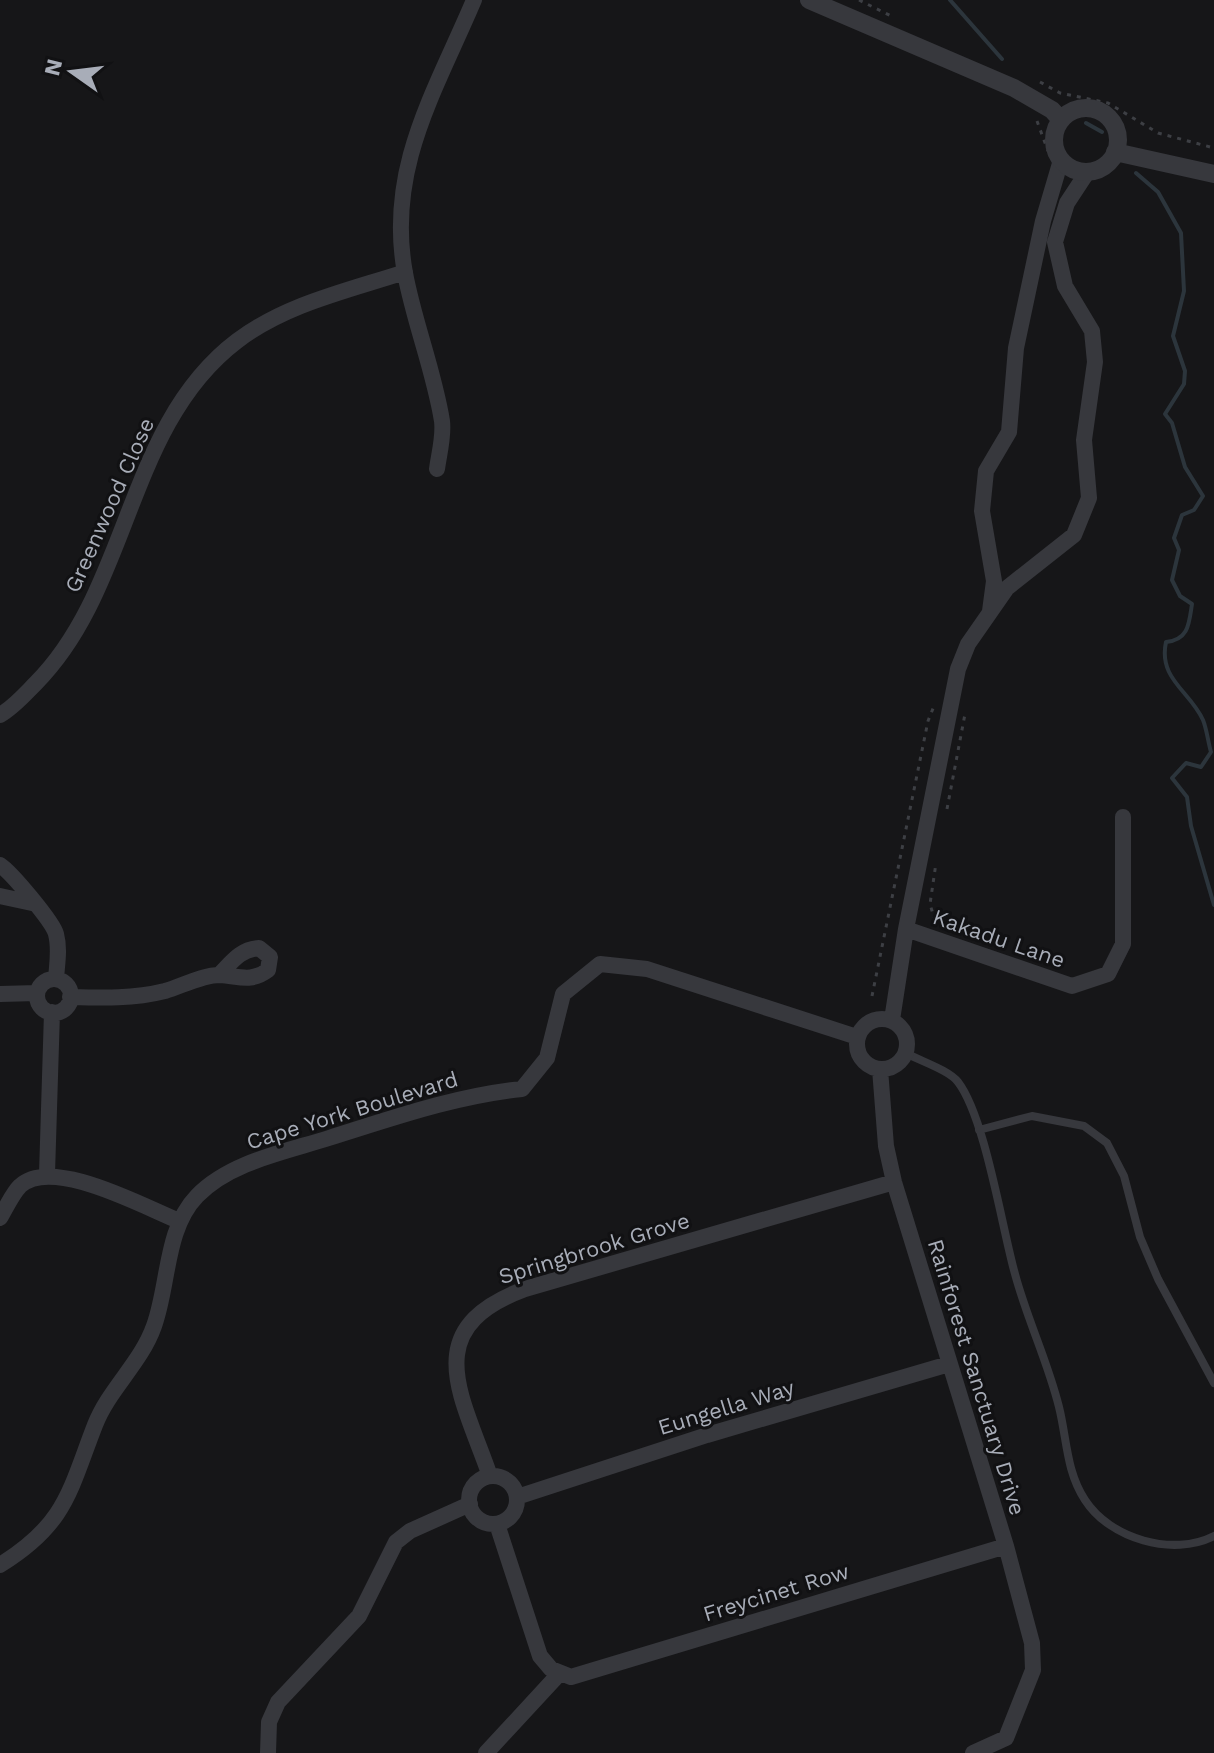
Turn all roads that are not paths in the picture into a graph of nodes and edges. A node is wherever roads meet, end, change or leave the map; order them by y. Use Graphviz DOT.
graph roads {
  1 [pos="474,0"];
  2 [pos="809,0"];
  3 [pos="1061,120"];
  4 [pos="1115,152"];
  5 [pos="1061,160"];
  6 [pos="1088,171"];
  7 [pos="1214,174"];
  8 [pos="405,272"];
  9 [pos="437,469"];
  10 [pos="990,611"];
  11 [pos="0,715"];
  12 [pos="1123,817"];
  13 [pos="0,865"];
  14 [pos="0,896"];
  15 [pos="32,903"];
  16 [pos="906,929"];
  17 [pos="219,975"];
  18 [pos="56,979"];
  19 [pos="37,993"];
  20 [pos="0,994"];
  21 [pos="70,997"];
  22 [pos="52,1012"];
  23 [pos="892,1020"];
  24 [pos="857,1037"];
  25 [pos="906,1053"];
  26 [pos="880,1069"];
  27 [pos="979,1130"];
  28 [pos="47,1174"];
  29 [pos="894,1182"];
  30 [pos="0,1218"];
  31 [pos="179,1221"];
  32 [pos="949,1364"];
  33 [pos="1214,1383"];
  34 [pos="490,1476"];
  35 [pos="517,1497"];
  36 [pos="470,1504"];
  37 [pos="497,1524"];
  38 [pos="1214,1536"];
  39 [pos="1006,1546"];
  40 [pos="0,1565"];
  41 [pos="559,1674"];
  42 [pos="268,1753"];
  43 [pos="486,1753"];
  44 [pos="973,1753"];
  1 -- 8 [label="street"];
  2 -- 3 [label="street"];
  3 -- 4 [label="street"];
  3 -- 5 [label="street"];
  4 -- 6 [label="street"];
  4 -- 7 [label="street"];
  5 -- 6 [label="street"];
  5 -- 10 [label="street"];
  6 -- 10 [label="street"];
  8 -- 9 [label="street"];
  8 -- 11 [label="street, Greenwood Close"];
  10 -- 16 [label="street"];
  12 -- 16 [label="street, Kakadu Lane"];
  13 -- 15 [label="street"];
  14 -- 15 [label="street"];
  15 -- 18 [label="street"];
  16 -- 23 [label="street"];
  17 -- 21 [label="street"];
  18 -- 19 [label="street"];
  18 -- 21 [label="street"];
  19 -- 20 [label="street"];
  19 -- 22 [label="street"];
  21 -- 22 [label="street"];
  22 -- 28 [label="street"];
  23 -- 24 [label="street"];
  23 -- 25 [label="street"];
  24 -- 26 [label="street"];
  24 -- 31 [label="street, Cape York Boulevard"];
  25 -- 26 [label="street"];
  25 -- 27 [label="lane"];
  26 -- 29 [label="street, Rainforest Sanctuary Drive"];
  27 -- 33 [label="lane"];
  27 -- 38 [label="lane"];
  28 -- 30 [label="street"];
  28 -- 31 [label="street"];
  29 -- 32 [label="street, Rainforest Sanctuary Drive"];
  29 -- 34 [label="street, Springbrook Grove"];
  31 -- 40 [label="street"];
  32 -- 35 [label="street, Eungella Way"];
  32 -- 39 [label="street, Rainforest Sanctuary Drive"];
  34 -- 35 [label="street"];
  34 -- 36 [label="street"];
  35 -- 37 [label="street"];
  36 -- 37 [label="street"];
  36 -- 42 [label="street"];
  37 -- 41 [label="street"];
  39 -- 41 [label="street, Freycinet Row"];
  39 -- 44 [label="street, Rainforest Sanctuary Drive"];
  41 -- 43 [label="street"];
}
